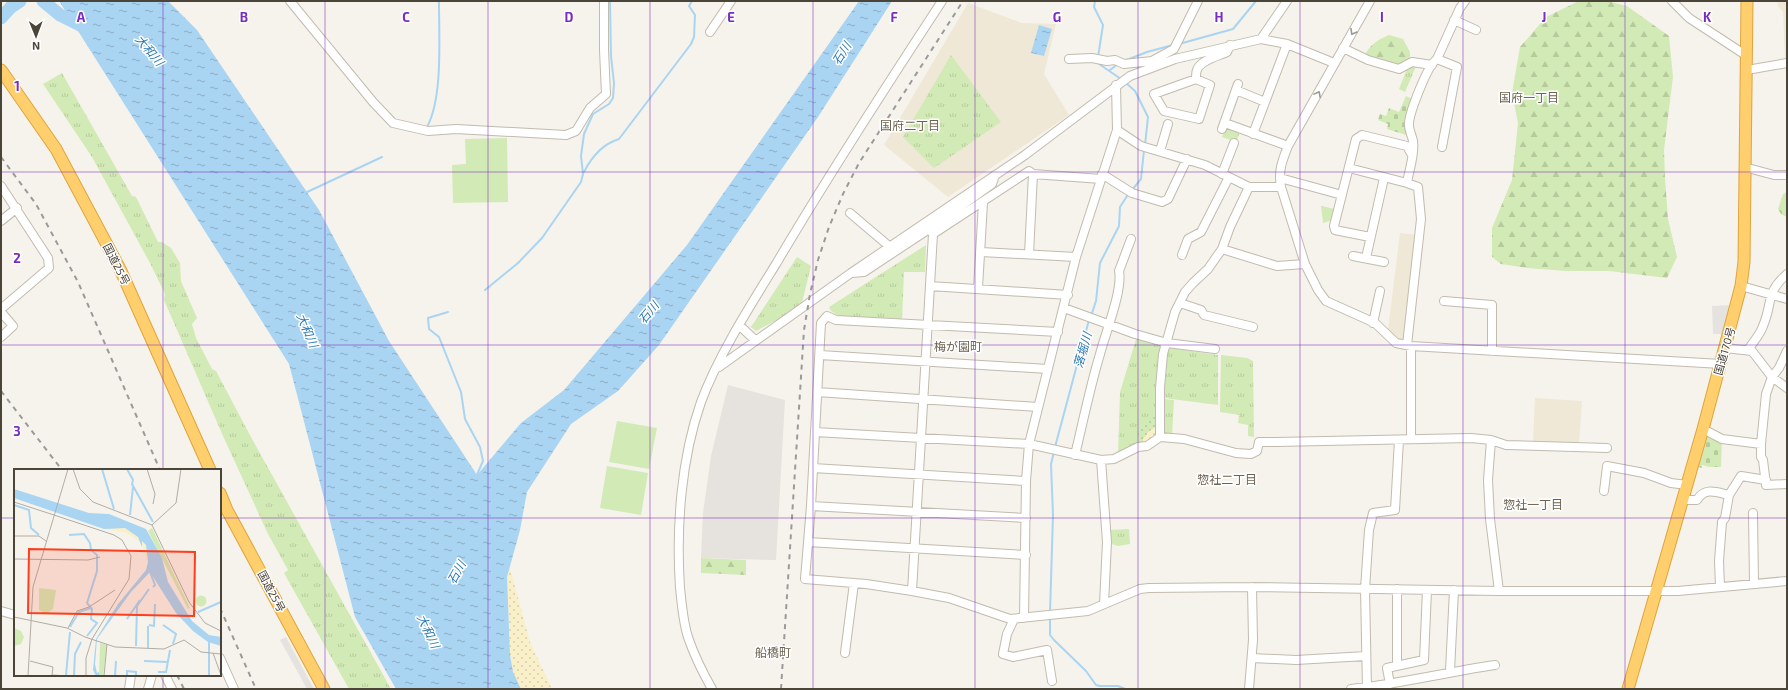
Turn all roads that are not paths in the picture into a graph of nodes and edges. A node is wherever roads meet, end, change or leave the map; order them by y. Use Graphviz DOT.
graph roads {
  1 [pos="290,1"];
  2 [pos="604,1"];
  3 [pos="732,1"];
  4 [pos="942,1"];
  5 [pos="1198,1"];
  6 [pos="1287,1"];
  7 [pos="1370,1"];
  8 [pos="1465,1"];
  9 [pos="1672,1"];
  10 [pos="1747,1"];
  11 [pos="1454,20"];
  12 [pos="1476,30"];
  13 [pos="710,32"];
  14 [pos="1261,39"];
  15 [pos="1287,44"];
  16 [pos="1230,45"];
  17 [pos="1343,48"];
  18 [pos="1747,56"];
  19 [pos="1069,59"];
  20 [pos="1434,62"];
  21 [pos="1334,63"];
  22 [pos="1787,63"];
  23 [pos="1153,64"];
  24 [pos="1,70"];
  25 [pos="1747,70"];
  26 [pos="1196,79"];
  27 [pos="1116,85"];
  28 [pos="1266,102"];
  29 [pos="1168,124"];
  30 [pos="1117,130"];
  31 [pos="1253,134"];
  32 [pos="1234,143"];
  33 [pos="1288,146"];
  34 [pos="1442,147"];
  35 [pos="1160,151"];
  36 [pos="1413,155"];
  37 [pos="1187,159"];
  38 [pos="1744,167"];
  39 [pos="1349,168"];
  40 [pos="1033,174"];
  41 [pos="995,175"];
  42 [pos="1225,175"];
  43 [pos="1787,175"];
  44 [pos="1102,176"];
  45 [pos="1280,178"];
  46 [pos="1384,178"];
  47 [pos="1406,183"];
  48 [pos="1,186"];
  49 [pos="1249,187"];
  50 [pos="1281,187"];
  51 [pos="1342,195"];
  52 [pos="983,203"];
  53 [pos="17,208"];
  54 [pos="850,214"];
  55 [pos="1,221"];
  56 [pos="931,232"];
  57 [pos="1370,237"];
  58 [pos="1131,239"];
  59 [pos="890,247"];
  60 [pos="1222,249"];
  61 [pos="981,252"];
  62 [pos="1029,254"];
  63 [pos="1182,255"];
  64 [pos="1353,256"];
  65 [pos="1076,257"];
  66 [pos="1366,258"];
  67 [pos="1384,262"];
  68 [pos="1305,264"];
  69 [pos="852,273"];
  70 [pos="1787,274"];
  71 [pos="930,286"];
  72 [pos="1741,286"];
  73 [pos="978,288"];
  74 [pos="1380,291"];
  75 [pos="1771,294"];
  76 [pos="1068,295"];
  77 [pos="1787,299"];
  78 [pos="1444,301"];
  79 [pos="1180,302"];
  80 [pos="1064,308"];
  81 [pos="1,309"];
  82 [pos="1,312"];
  83 [pos="1373,323"];
  84 [pos="928,324"];
  85 [pos="1109,324"];
  86 [pos="739,325"];
  87 [pos="1253,327"];
  88 [pos="1058,332"];
  89 [pos="1,337"];
  90 [pos="755,340"];
  91 [pos="1167,343"];
  92 [pos="1409,346"];
  93 [pos="1725,348"];
  94 [pos="1216,349"];
  95 [pos="1748,350"];
  96 [pos="1492,351"];
  97 [pos="1787,351"];
  98 [pos="820,355"];
  99 [pos="926,362"];
  100 [pos="1721,364"];
  101 [pos="1048,369"];
  102 [pos="715,370"];
  103 [pos="1772,377"];
  104 [pos="1787,388"];
  105 [pos="817,392"];
  106 [pos="923,399"];
  107 [pos="1038,407"];
  108 [pos="1703,429"];
  109 [pos="815,432"];
  110 [pos="920,437"];
  111 [pos="1160,437"];
  112 [pos="1411,439"];
  113 [pos="1399,440"];
  114 [pos="1492,440"];
  115 [pos="1029,444"];
  116 [pos="1761,444"];
  117 [pos="1607,448"];
  118 [pos="1075,455"];
  119 [pos="1101,460"];
  120 [pos="813,468"];
  121 [pos="210,469"];
  122 [pos="918,474"];
  123 [pos="1766,480"];
  124 [pos="1026,481"];
  125 [pos="1787,484"];
  126 [pos="1687,485"];
  127 [pos="1604,491"];
  128 [pos="221,495"];
  129 [pos="1729,495"];
  130 [pos="1683,500"];
  131 [pos="811,506"];
  132 [pos="916,512"];
  133 [pos="1753,513"];
  134 [pos="1026,518"];
  135 [pos="808,542"];
  136 [pos="914,548"];
  137 [pos="1026,555"];
  138 [pos="1787,581"];
  139 [pos="854,583"];
  140 [pos="1754,584"];
  141 [pos="1252,587"];
  142 [pos="1720,587"];
  143 [pos="1364,589"];
  144 [pos="1397,590"];
  145 [pos="1427,590"];
  146 [pos="1454,590"];
  147 [pos="1656,590"];
  148 [pos="912,591"];
  149 [pos="1500,591"];
  150 [pos="1104,604"];
  151 [pos="1,611"];
  152 [pos="14,615"];
  153 [pos="1024,618"];
  154 [pos="1014,619"];
  155 [pos="845,653"];
  156 [pos="1366,656"];
  157 [pos="1252,658"];
  158 [pos="221,660"];
  159 [pos="1495,665"];
  160 [pos="1397,666"];
  161 [pos="1450,671"];
  162 [pos="131,676"];
  163 [pos="152,676"];
  164 [pos="1052,681"];
  165 [pos="166,682"];
  166 [pos="1390,684"];
  167 [pos="1366,688"];
  168 [pos="129,689"];
  169 [pos="148,689"];
  170 [pos="172,689"];
  171 [pos="234,689"];
  172 [pos="324,689"];
  173 [pos="712,689"];
  174 [pos="1249,689"];
  175 [pos="1351,689"];
  176 [pos="1628,689"];
  1 -- 2 [label="street"];
  3 -- 13 [label="street"];
  4 -- 86 [label="street"];
  5 -- 23 [label="street"];
  6 -- 14 [label="street"];
  7 -- 17 [label="street, one-way"];
  8 -- 11 [label="street"];
  9 -- 18 [label="street"];
  10 -- 18 [label="highway, 国道170号"];
  11 -- 12 [label="street"];
  11 -- 20 [label="street"];
  14 -- 15 [label="street"];
  14 -- 16 [label="street"];
  15 -- 21 [label="street"];
  15 -- 28 [label="street"];
  16 -- 23 [label="street"];
  16 -- 26 [label="street"];
  17 -- 20 [label="street"];
  17 -- 21 [label="street"];
  18 -- 25 [label="highway, 国道170号"];
  19 -- 23 [label="street"];
  20 -- 34 [label="street"];
  20 -- 36 [label="street"];
  33 -- 21 [label="street, one-way"];
  22 -- 25 [label="street"];
  23 -- 27 [label="street"];
  24 -- 121 [label="highway, 国道25号"];
  25 -- 38 [label="highway, 国道170号"];
  26 -- 26 [label="street"];
  27 -- 30 [label="street"];
  27 -- 41 [label="street"];
  28 -- 31 [label="street"];
  28 -- 31 [label="street"];
  29 -- 35 [label="street"];
  30 -- 35 [label="street"];
  30 -- 44 [label="street"];
  31 -- 33 [label="street"];
  32 -- 42 [label="street"];
  33 -- 45 [label="street"];
  35 -- 37 [label="street"];
  36 -- 39 [label="street"];
  36 -- 47 [label="street"];
  37 -- 42 [label="street"];
  37 -- 44 [label="street"];
  38 -- 43 [label="street"];
  38 -- 72 [label="highway, 国道170号"];
  39 -- 46 [label="street"];
  39 -- 51 [label="street"];
  40 -- 44 [label="street"];
  40 -- 52 [label="street"];
  40 -- 62 [label="street"];
  41 -- 56 [label="street"];
  41 -- 59 [label="street"];
  42 -- 49 [label="street"];
  42 -- 63 [label="street"];
  44 -- 65 [label="street"];
  45 -- 50 [label="street"];
  45 -- 51 [label="street"];
  46 -- 47 [label="street"];
  46 -- 57 [label="street"];
  47 -- 92 [label="street"];
  48 -- 53 [label="street"];
  49 -- 50 [label="street"];
  49 -- 60 [label="street"];
  50 -- 68 [label="street"];
  51 -- 57 [label="street"];
  52 -- 56 [label="street"];
  52 -- 61 [label="street"];
  53 -- 55 [label="street"];
  53 -- 81 [label="street"];
  54 -- 59 [label="street"];
  56 -- 69 [label="street"];
  56 -- 71 [label="street"];
  57 -- 66 [label="street"];
  58 -- 85 [label="street"];
  59 -- 69 [label="street"];
  60 -- 68 [label="street"];
  60 -- 79 [label="street"];
  61 -- 62 [label="street"];
  61 -- 73 [label="street"];
  62 -- 65 [label="street"];
  64 -- 66 [label="street"];
  65 -- 76 [label="street"];
  66 -- 67 [label="street"];
  68 -- 83 [label="street"];
  69 -- 90 [label="street"];
  70 -- 75 [label="street"];
  71 -- 73 [label="street"];
  71 -- 84 [label="street"];
  72 -- 75 [label="street"];
  72 -- 93 [label="highway, 国道170号"];
  73 -- 76 [label="street"];
  74 -- 83 [label="street"];
  75 -- 77 [label="street"];
  75 -- 95 [label="street"];
  76 -- 80 [label="street"];
  78 -- 96 [label="street"];
  79 -- 87 [label="street"];
  79 -- 91 [label="street"];
  80 -- 85 [label="street"];
  80 -- 88 [label="street"];
  82 -- 89 [label="street"];
  83 -- 92 [label="street"];
  84 -- 88 [label="street"];
  84 -- 98 [label="street"];
  84 -- 99 [label="street"];
  85 -- 91 [label="street"];
  85 -- 118 [label="street"];
  86 -- 90 [label="street"];
  86 -- 102 [label="street"];
  88 -- 101 [label="street"];
  90 -- 102 [label="street"];
  91 -- 94 [label="street"];
  91 -- 111 [label="street"];
  92 -- 96 [label="street"];
  92 -- 112 [label="street"];
  93 -- 95 [label="street"];
  93 -- 100 [label="highway, 国道170号"];
  95 -- 103 [label="street"];
  96 -- 100 [label="street"];
  97 -- 103 [label="street"];
  98 -- 99 [label="street"];
  98 -- 105 [label="street"];
  99 -- 101 [label="street"];
  99 -- 106 [label="street"];
  100 -- 108 [label="highway, 国道170号"];
  101 -- 107 [label="street"];
  102 -- 173 [label="street"];
  103 -- 104 [label="street"];
  103 -- 116 [label="street"];
  105 -- 106 [label="street"];
  105 -- 109 [label="street"];
  106 -- 107 [label="street"];
  106 -- 110 [label="street"];
  107 -- 115 [label="street"];
  108 -- 116 [label="street"];
  108 -- 126 [label="highway, 国道170号"];
  109 -- 110 [label="street"];
  109 -- 120 [label="street"];
  110 -- 115 [label="street"];
  110 -- 122 [label="street"];
  111 -- 113 [label="street"];
  111 -- 119 [label="street"];
  112 -- 113 [label="street"];
  112 -- 114 [label="street"];
  113 -- 143 [label="street"];
  114 -- 117 [label="street"];
  114 -- 149 [label="street"];
  115 -- 118 [label="street"];
  115 -- 124 [label="street"];
  116 -- 123 [label="street"];
  118 -- 119 [label="street"];
  119 -- 150 [label="street"];
  120 -- 122 [label="street"];
  120 -- 131 [label="street"];
  122 -- 124 [label="street"];
  122 -- 132 [label="street"];
  123 -- 125 [label="street"];
  123 -- 129 [label="street"];
  124 -- 134 [label="street"];
  126 -- 127 [label="street"];
  126 -- 130 [label="highway, 国道170号"];
  128 -- 172 [label="highway, 国道25号"];
  129 -- 130 [label="street"];
  129 -- 142 [label="street"];
  130 -- 147 [label="highway, 国道170号"];
  131 -- 132 [label="street"];
  131 -- 135 [label="street"];
  132 -- 134 [label="street"];
  132 -- 136 [label="street"];
  133 -- 140 [label="street"];
  134 -- 137 [label="street"];
  135 -- 136 [label="street"];
  135 -- 139 [label="street"];
  136 -- 137 [label="street"];
  136 -- 148 [label="street"];
  137 -- 153 [label="street"];
  138 -- 140 [label="street"];
  139 -- 148 [label="street"];
  139 -- 155 [label="street"];
  140 -- 142 [label="street"];
  141 -- 143 [label="street"];
  141 -- 150 [label="street"];
  141 -- 157 [label="street"];
  142 -- 147 [label="street"];
  143 -- 144 [label="street"];
  143 -- 156 [label="street"];
  144 -- 145 [label="street"];
  144 -- 160 [label="street"];
  145 -- 146 [label="street"];
  145 -- 160 [label="street"];
  146 -- 149 [label="street"];
  146 -- 161 [label="street"];
  147 -- 149 [label="street"];
  147 -- 176 [label="highway, 国道170号"];
  148 -- 154 [label="street"];
  150 -- 153 [label="street"];
  151 -- 152 [label="street"];
  153 -- 154 [label="street"];
  154 -- 164 [label="street"];
  156 -- 157 [label="street"];
  156 -- 167 [label="street"];
  157 -- 174 [label="street"];
  158 -- 171 [label="street"];
  159 -- 161 [label="street"];
  160 -- 166 [label="street"];
  161 -- 166 [label="street"];
  162 -- 168 [label="street"];
  163 -- 169 [label="street"];
  165 -- 170 [label="street"];
  166 -- 167 [label="street"];
  167 -- 175 [label="street"];
}
